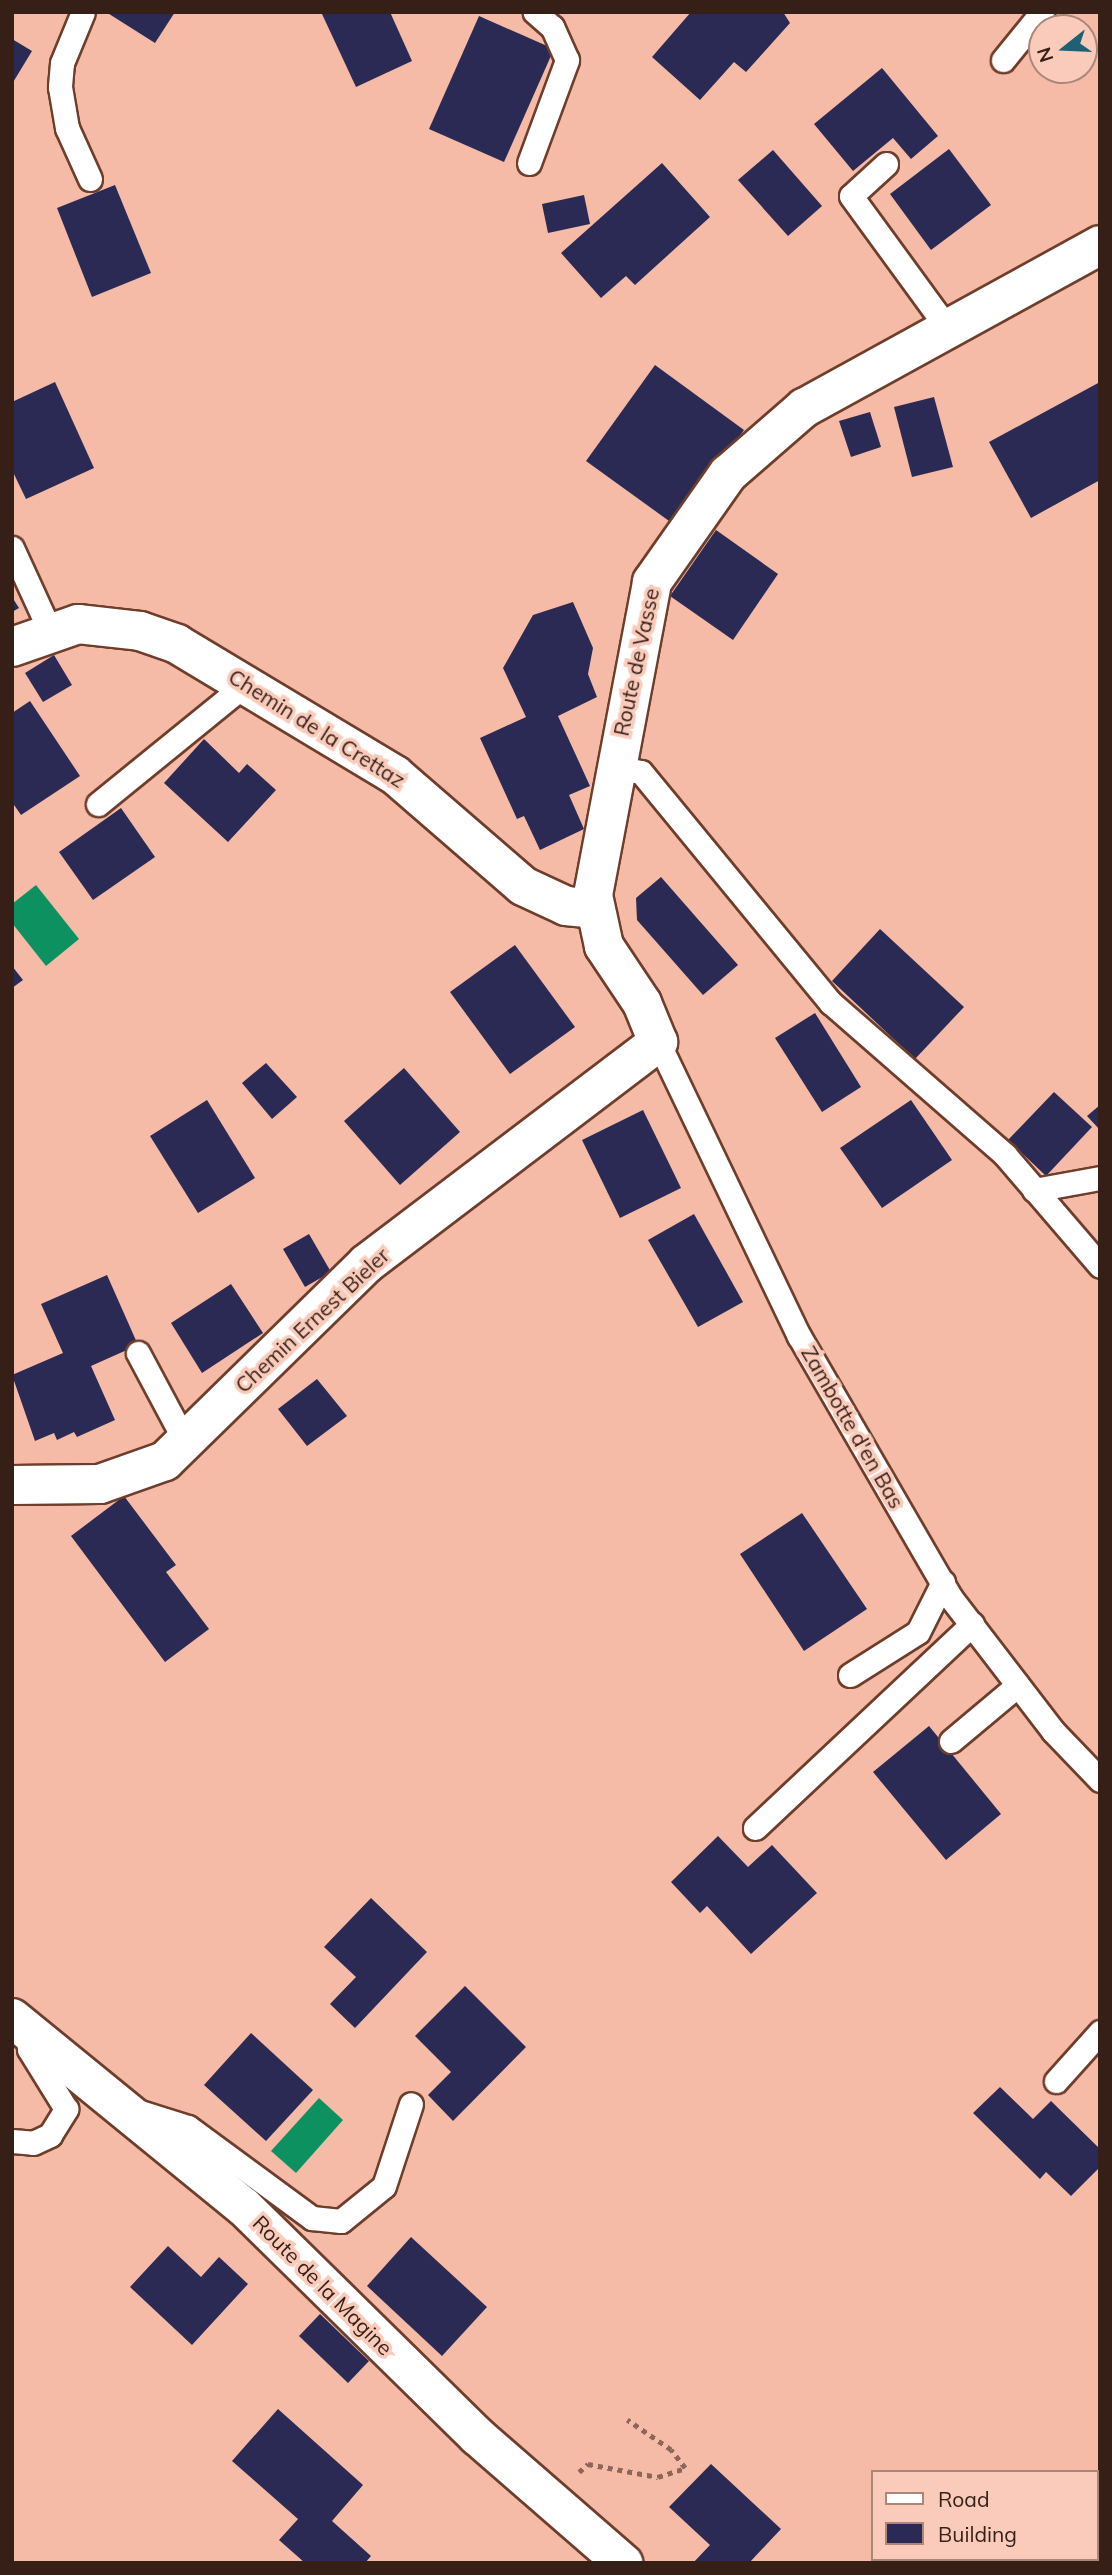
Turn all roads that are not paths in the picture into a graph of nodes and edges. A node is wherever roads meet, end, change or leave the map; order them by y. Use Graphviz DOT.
graph roads {
  1 [pos="83,12"];
  2 [pos="535,12"];
  3 [pos="1042,12"];
  4 [pos="1003,60"];
  5 [pos="529,163"];
  6 [pos="886,164"];
  7 [pos="90,179"];
  8 [pos="1100,245"];
  9 [pos="948,329"];
  10 [pos="12,548"];
  11 [pos="50,631"];
  12 [pos="12,647"];
  13 [pos="247,683"];
  14 [pos="615,767"];
  15 [pos="98,804"];
  16 [pos="594,909"];
  17 [pos="658,1042"];
  18 [pos="1100,1178"];
  19 [pos="1034,1190"];
  20 [pos="1100,1266"];
  21 [pos="138,1353"];
  22 [pos="185,1441"];
  23 [pos="12,1485"];
  24 [pos="943,1582"];
  25 [pos="972,1624"];
  26 [pos="850,1675"];
  27 [pos="1018,1685"];
  28 [pos="951,1741"];
  29 [pos="1100,1780"];
  30 [pos="755,1828"];
  31 [pos="20,2025"];
  32 [pos="1100,2032"];
  33 [pos="1056,2081"];
  34 [pos="411,2104"];
  35 [pos="120,2106"];
  36 [pos="12,2141"];
  37 [pos="623,2563"];
  1 -- 7 [label="lane"];
  2 -- 5 [label="lane"];
  3 -- 4 [label="lane"];
  6 -- 9 [label="lane"];
  8 -- 9 [label="street, Route de Vasse"];
  9 -- 14 [label="street, Route de Vasse"];
  10 -- 11 [label="lane"];
  11 -- 12 [label="street, Chemin de la Crettaz"];
  11 -- 13 [label="street, Chemin de la Crettaz"];
  13 -- 15 [label="lane"];
  13 -- 16 [label="street, Chemin de la Crettaz"];
  14 -- 16 [label="street, Route de Vasse"];
  14 -- 19 [label="lane"];
  16 -- 17 [label="street, Route de Vasse"];
  17 -- 22 [label="street, Chemin Ernest Bieler"];
  17 -- 24 [label="lane, Zambotte d'en Bas"];
  18 -- 19 [label="lane"];
  19 -- 20 [label="lane"];
  21 -- 22 [label="lane"];
  22 -- 23 [label="street, Chemin Ernest Bieler"];
  24 -- 25 [label="lane, Zambotte d'en Bas"];
  24 -- 26 [label="lane"];
  25 -- 27 [label="lane, Zambotte d'en Bas"];
  25 -- 30 [label="lane"];
  27 -- 28 [label="lane"];
  27 -- 29 [label="lane, Zambotte d'en Bas"];
  31 -- 35 [label="street, Route de la Magine"];
  31 -- 36 [label="lane"];
  32 -- 33 [label="lane"];
  34 -- 35 [label="lane"];
  35 -- 37 [label="street, Route de la Magine"];
}
